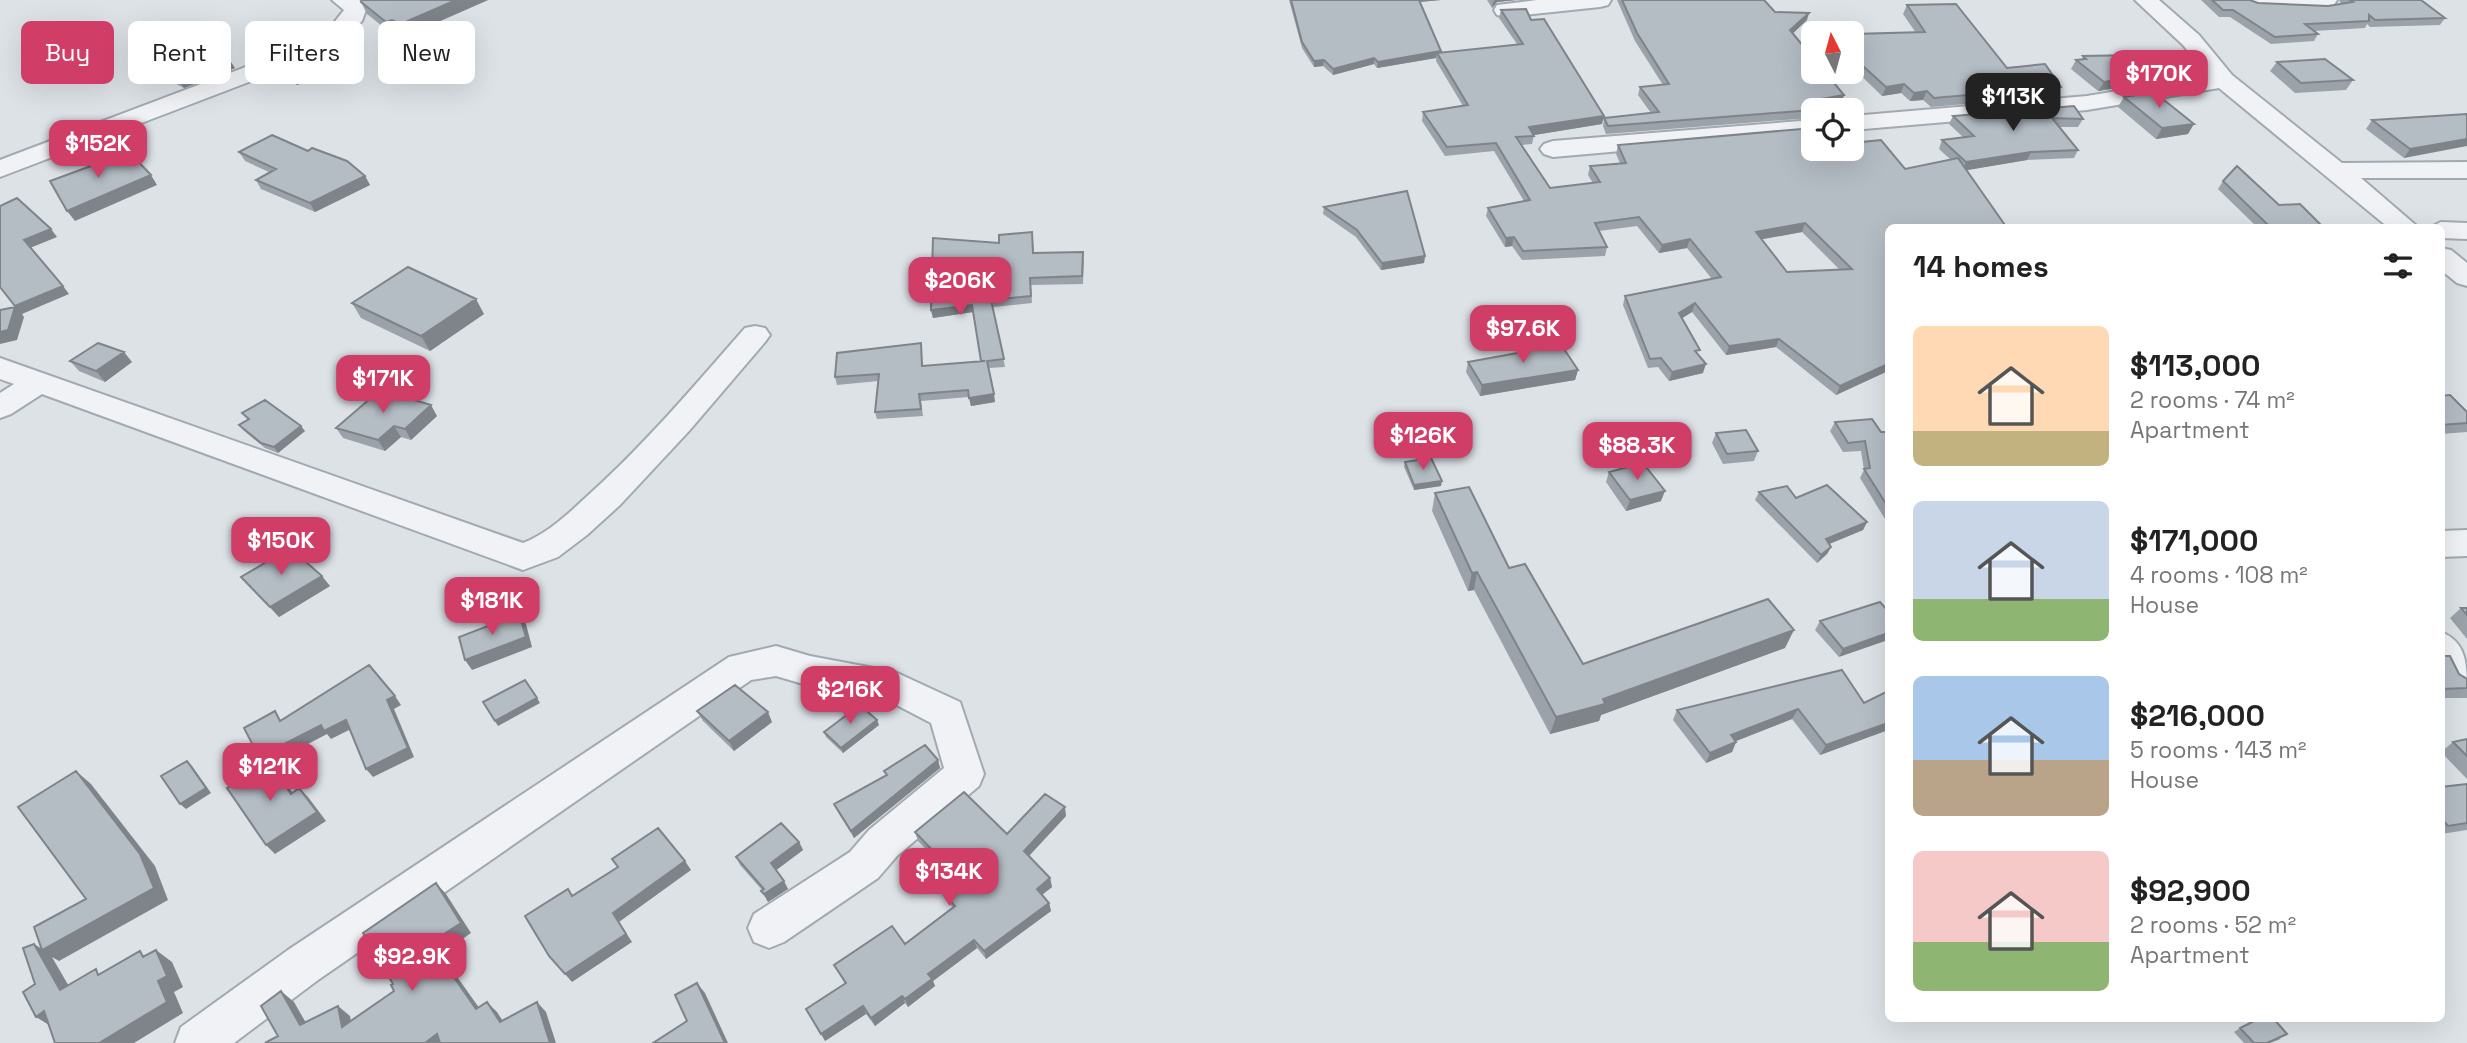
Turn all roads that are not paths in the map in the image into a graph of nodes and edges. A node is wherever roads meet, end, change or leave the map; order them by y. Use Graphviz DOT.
graph roads {
  1 [pos="342,0"];
  2 [pos="1600,0"];
  3 [pos="2146,0"];
  4 [pos="2255,0"];
  5 [pos="2326,0"];
  6 [pos="1505,10"];
  7 [pos="2224,80"];
  8 [pos="1864,122"];
  9 [pos="1801,128"];
  10 [pos="1553,149"];
  11 [pos="0,169"];
  12 [pos="2467,170"];
  13 [pos="2340,171"];
  14 [pos="2401,224"];
  15 [pos="2445,230"];
  16 [pos="2467,231"];
  17 [pos="2445,259"];
  18 [pos="2467,277"];
  19 [pos="755,335"];
  20 [pos="0,368"];
  21 [pos="40,382"];
  22 [pos="0,407"];
  23 [pos="2467,543"];
  24 [pos="2445,544"];
  25 [pos="2445,651"];
  26 [pos="2467,678"];
  27 [pos="769,928"];
  28 [pos="197,1043"];
  1 -- 11 [label="street"];
  2 -- 6 [label="street"];
  3 -- 7 [label="street"];
  4 -- 5 [label="street"];
  7 -- 8 [label="street"];
  7 -- 13 [label="street"];
  9 -- 10 [label="street"];
  12 -- 13 [label="street"];
  13 -- 14 [label="street"];
  15 -- 16 [label="street"];
  17 -- 18 [label="street"];
  19 -- 21 [label="street"];
  20 -- 21 [label="street"];
  21 -- 22 [label="street"];
  23 -- 24 [label="street"];
  25 -- 26 [label="street"];
  27 -- 28 [label="street"];
}
